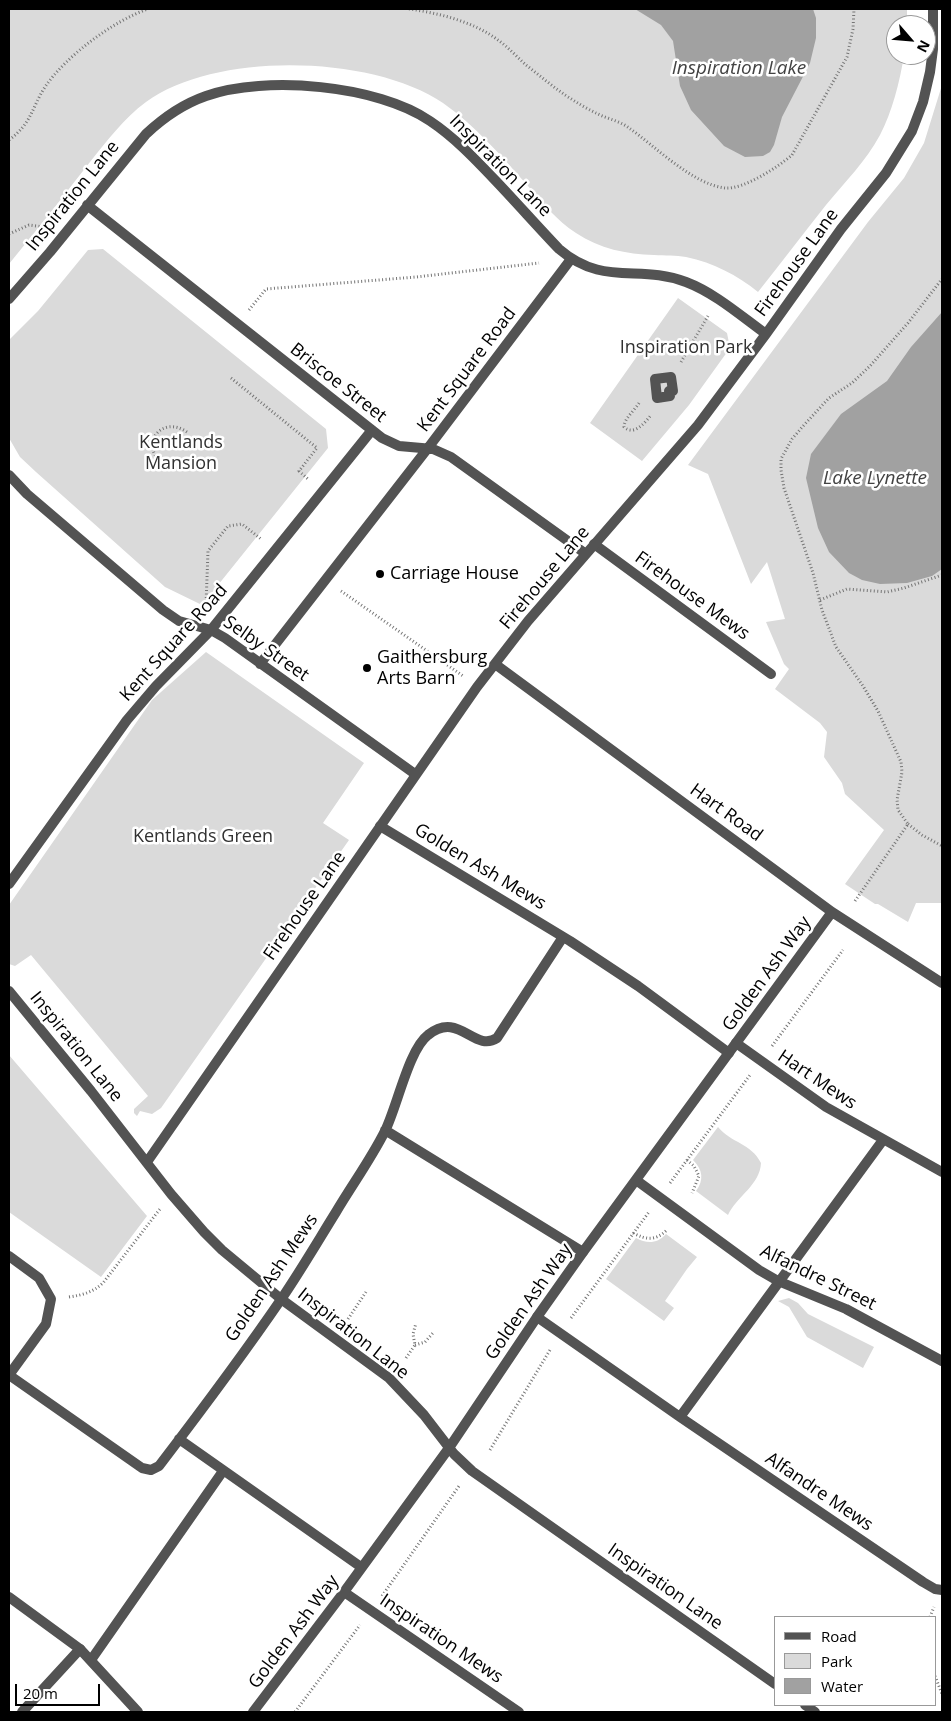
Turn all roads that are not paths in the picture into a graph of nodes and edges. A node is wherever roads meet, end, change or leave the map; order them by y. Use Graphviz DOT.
graph roads {
  1 [pos="934,9"];
  2 [pos="87,205"];
  3 [pos="571,259"];
  4 [pos="9,299"];
  5 [pos="766,334"];
  6 [pos="372,430"];
  7 [pos="428,448"];
  8 [pos="9,474"];
  9 [pos="594,544"];
  10 [pos="586,554"];
  11 [pos="211,630"];
  12 [pos="260,664"];
  13 [pos="495,664"];
  14 [pos="771,674"];
  15 [pos="415,774"];
  16 [pos="380,826"];
  17 [pos="9,884"];
  18 [pos="832,912"];
  19 [pos="562,937"];
  20 [pos="942,983"];
  21 [pos="9,991"];
  22 [pos="736,1043"];
  23 [pos="729,1053"];
  24 [pos="385,1130"];
  25 [pos="883,1140"];
  26 [pos="147,1162"];
  27 [pos="942,1172"];
  28 [pos="636,1180"];
  29 [pos="583,1252"];
  30 [pos="9,1256"];
  31 [pos="778,1281"];
  32 [pos="281,1299"];
  33 [pos="537,1318"];
  34 [pos="942,1361"];
  35 [pos="9,1375"];
  36 [pos="680,1417"];
  37 [pos="179,1439"];
  38 [pos="449,1448"];
  39 [pos="223,1472"];
  40 [pos="361,1567"];
  41 [pos="942,1590"];
  42 [pos="344,1592"];
  43 [pos="9,1597"];
  44 [pos="80,1648"];
  45 [pos="91,1660"];
  46 [pos="774,1683"];
  47 [pos="22,1712"];
  48 [pos="138,1712"];
  49 [pos="254,1712"];
  50 [pos="518,1712"];
  1 -- 5 [label="street, Firehouse Lane"];
  2 -- 3 [label="street, Inspiration Lane"];
  2 -- 4 [label="street, Inspiration Lane"];
  2 -- 6 [label="street, Briscoe Street"];
  3 -- 5 [label="street, Inspiration Lane"];
  3 -- 7 [label="street, Kent Square Road"];
  5 -- 9 [label="street, Firehouse Lane"];
  6 -- 7 [label="street, Briscoe Street"];
  6 -- 11 [label="street, Kent Square Road"];
  7 -- 10 [label="street, Briscoe Street"];
  7 -- 12 [label="street, Kent Square Road"];
  8 -- 11 [label="street, Selby Street"];
  9 -- 10 [label="street, Firehouse Lane"];
  9 -- 14 [label="street, Firehouse Mews"];
  10 -- 13 [label="street, Firehouse Lane"];
  11 -- 12 [label="street, Selby Street"];
  11 -- 17 [label="street, Kent Square Road"];
  12 -- 15 [label="street, Selby Street"];
  13 -- 15 [label="street, Firehouse Lane"];
  13 -- 18 [label="street, Hart Road"];
  15 -- 16 [label="street, Firehouse Lane"];
  16 -- 19 [label="street, Golden Ash Mews"];
  16 -- 26 [label="street, Firehouse Lane"];
  18 -- 20 [label="street, Hart Road"];
  18 -- 22 [label="street, Golden Ash Way"];
  19 -- 23 [label="street, Golden Ash Mews"];
  19 -- 24 [label="street, Golden Ash Mews"];
  21 -- 26 [label="street, Inspiration Lane"];
  22 -- 23 [label="street, Golden Ash Way"];
  22 -- 25 [label="street, Hart Mews"];
  23 -- 28 [label="street, Golden Ash Way"];
  24 -- 29 [label="street"];
  24 -- 32 [label="street, Golden Ash Mews"];
  25 -- 27 [label="street, Hart Mews"];
  25 -- 31 [label="street"];
  26 -- 32 [label="street, Inspiration Lane"];
  28 -- 29 [label="street, Golden Ash Way"];
  28 -- 31 [label="street, Alfandre Street"];
  29 -- 33 [label="street, Golden Ash Way"];
  30 -- 35 [label="street"];
  31 -- 34 [label="street, Alfandre Street"];
  31 -- 36 [label="street"];
  32 -- 37 [label="street, Golden Ash Mews"];
  32 -- 38 [label="street, Inspiration Lane"];
  33 -- 36 [label="street, Alfandre Mews"];
  33 -- 38 [label="street, Golden Ash Way"];
  35 -- 37 [label="street, Golden Ash Mews"];
  36 -- 41 [label="street, Alfandre Mews"];
  37 -- 39 [label="street"];
  38 -- 40 [label="street, Golden Ash Way"];
  38 -- 46 [label="street, Inspiration Lane"];
  39 -- 40 [label="street"];
  39 -- 45 [label="street"];
  40 -- 42 [label="street, Golden Ash Way"];
  42 -- 49 [label="street, Golden Ash Way"];
  42 -- 50 [label="street, Inspiration Mews"];
  43 -- 44 [label="street"];
  44 -- 45 [label="street"];
  44 -- 47 [label="street"];
  45 -- 48 [label="street"];
}
